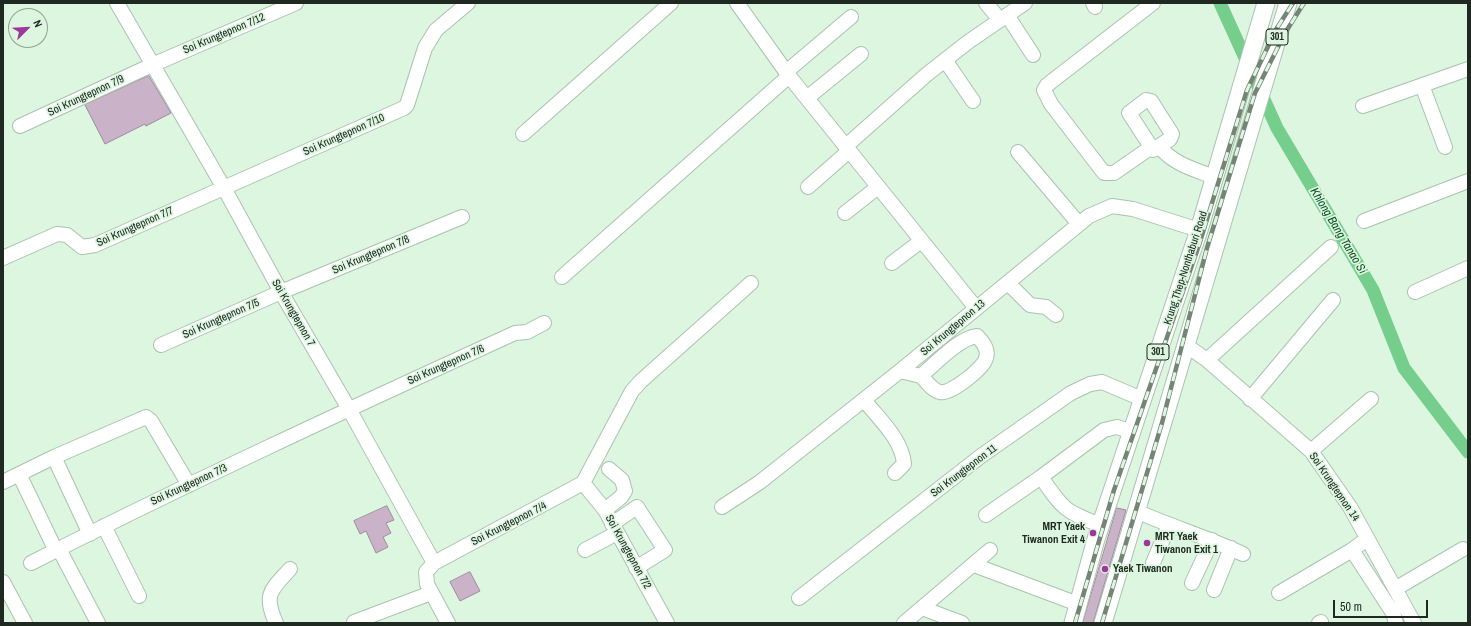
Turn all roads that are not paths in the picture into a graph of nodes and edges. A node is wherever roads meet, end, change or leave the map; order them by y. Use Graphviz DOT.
graph roads {
  1 [pos="117,3"];
  2 [pos="296,3"];
  3 [pos="468,3"];
  4 [pos="671,3"];
  5 [pos="737,3"];
  6 [pos="986,3"];
  7 [pos="1025,3"];
  8 [pos="1152,3"];
  9 [pos="1266,3"];
  10 [pos="1287,3"];
  11 [pos="851,17"];
  12 [pos="1004,18"];
  13 [pos="860,54"];
  14 [pos="1033,55"];
  15 [pos="945,60"];
  16 [pos="152,65"];
  17 [pos="1468,69"];
  18 [pos="788,74"];
  19 [pos="1422,85"];
  20 [pos="807,98"];
  21 [pos="973,101"];
  22 [pos="1363,106"];
  23 [pos="20,126"];
  24 [pos="523,134"];
  25 [pos="1445,147"];
  26 [pos="848,148"];
  27 [pos="1018,152"];
  28 [pos="1214,177"];
  29 [pos="1468,181"];
  30 [pos="878,186"];
  31 [pos="808,187"];
  32 [pos="224,188"];
  33 [pos="845,213"];
  34 [pos="462,217"];
  35 [pos="1364,221"];
  36 [pos="1079,224"];
  37 [pos="1199,230"];
  38 [pos="922,241"];
  39 [pos="1331,247"];
  40 [pos="3,258"];
  41 [pos="892,263"];
  42 [pos="1468,268"];
  43 [pos="562,277"];
  44 [pos="751,283"];
  45 [pos="1008,283"];
  46 [pos="281,292"];
  47 [pos="1415,292"];
  48 [pos="1333,300"];
  49 [pos="976,308"];
  50 [pos="1056,315"];
  51 [pos="544,322"];
  52 [pos="161,345"];
  53 [pos="1187,346"];
  54 [pos="1207,360"];
  55 [pos="900,371"];
  56 [pos="921,376"];
  57 [pos="1142,399"];
  58 [pos="1250,399"];
  59 [pos="1371,399"];
  60 [pos="864,400"];
  61 [pos="349,409"];
  62 [pos="1132,432"];
  63 [pos="1311,451"];
  64 [pos="54,457"];
  65 [pos="609,469"];
  66 [pos="895,473"];
  67 [pos="19,474"];
  68 [pos="1041,477"];
  69 [pos="3,482"];
  70 [pos="583,484"];
  71 [pos="189,485"];
  72 [pos="722,506"];
  73 [pos="605,510"];
  74 [pos="1138,512"];
  75 [pos="986,515"];
  76 [pos="1101,525"];
  77 [pos="1169,525"];
  78 [pos="104,526"];
  79 [pos="614,528"];
  80 [pos="90,534"];
  81 [pos="1367,539"];
  82 [pos="1212,540"];
  83 [pos="1463,549"];
  84 [pos="58,550"];
  85 [pos="585,550"];
  86 [pos="990,550"];
  87 [pos="1352,550"];
  88 [pos="434,562"];
  89 [pos="31,563"];
  90 [pos="1153,563"];
  91 [pos="974,566"];
  92 [pos="636,568"];
  93 [pos="290,569"];
  94 [pos="3,582"];
  95 [pos="1192,583"];
  96 [pos="1395,589"];
  97 [pos="1214,590"];
  98 [pos="432,593"];
  99 [pos="1280,593"];
  100 [pos="139,596"];
  101 [pos="799,598"];
  102 [pos="1078,604"];
  103 [pos="922,608"];
  104 [pos="354,622"];
  105 [pos="25,623"];
  106 [pos="98,623"];
  107 [pos="276,623"];
  108 [pos="448,623"];
  109 [pos="668,623"];
  110 [pos="904,623"];
  111 [pos="962,623"];
  112 [pos="1073,623"];
  113 [pos="1103,623"];
  114 [pos="1396,623"];
  115 [pos="1414,623"];
  1 -- 16 [label="street, Soi Krungtepnon 7"];
  2 -- 16 [label="street, Soi Krungtepnon 7/12"];
  3 -- 32 [label="street, Soi Krungtepnon 7/10"];
  4 -- 24 [label="street"];
  5 -- 18 [label="street"];
  6 -- 12 [label="street"];
  7 -- 12 [label="street"];
  8 -- 28 [label="street"];
  9 -- 28 [label="main road, Krung Thep-Nonthaburi Road / 301"];
  10 -- 53 [label="main road, Krung Thep-Nonthaburi Road / 301"];
  11 -- 18 [label="street"];
  12 -- 14 [label="street"];
  12 -- 15 [label="street"];
  13 -- 20 [label="street"];
  15 -- 21 [label="street"];
  15 -- 26 [label="street"];
  16 -- 23 [label="street, Soi Krungtepnon 7/9"];
  16 -- 32 [label="street, Soi Krungtepnon 7"];
  17 -- 19 [label="street"];
  18 -- 20 [label="street"];
  18 -- 43 [label="street"];
  19 -- 22 [label="street"];
  19 -- 25 [label="street"];
  20 -- 26 [label="street"];
  26 -- 30 [label="street"];
  26 -- 31 [label="street"];
  27 -- 36 [label="street"];
  28 -- 37 [label="main road, Krung Thep-Nonthaburi Road / 301"];
  29 -- 35 [label="street"];
  30 -- 33 [label="street"];
  30 -- 38 [label="street"];
  32 -- 40 [label="street, Soi Krungtepnon 7/7"];
  32 -- 46 [label="street, Soi Krungtepnon 7"];
  34 -- 46 [label="street, Soi Krungtepnon 7/8"];
  36 -- 37 [label="street, Soi Krungtepnon 13"];
  36 -- 45 [label="street, Soi Krungtepnon 13"];
  37 -- 57 [label="main road, Krung Thep-Nonthaburi Road / 301"];
  38 -- 41 [label="street"];
  38 -- 49 [label="street"];
  39 -- 54 [label="street"];
  42 -- 47 [label="street"];
  44 -- 70 [label="street"];
  45 -- 49 [label="street, Soi Krungtepnon 13"];
  45 -- 50 [label="street"];
  46 -- 52 [label="street, Soi Krungtepnon 7/5"];
  46 -- 61 [label="street, Soi Krungtepnon 7"];
  48 -- 58 [label="street"];
  49 -- 55 [label="street, Soi Krungtepnon 13"];
  51 -- 61 [label="street, Soi Krungtepnon 7/6"];
  53 -- 54 [label="street, Soi Krungtepnon 14"];
  53 -- 74 [label="main road, Krung Thep-Nonthaburi Road / 301"];
  54 -- 58 [label="street, Soi Krungtepnon 14"];
  55 -- 56 [label="street"];
  55 -- 60 [label="street, Soi Krungtepnon 13"];
  56 -- 56 [label="street"];
  57 -- 62 [label="main road, Krung Thep-Nonthaburi Road / 301"];
  57 -- 101 [label="street, Soi Krungtepnon 11"];
  58 -- 63 [label="street, Soi Krungtepnon 14"];
  59 -- 63 [label="street"];
  60 -- 66 [label="street"];
  60 -- 72 [label="street, Soi Krungtepnon 13"];
  61 -- 71 [label="street, Soi Krungtepnon 7/3"];
  61 -- 88 [label="street, Soi Krungtepnon 7"];
  62 -- 68 [label="street"];
  62 -- 76 [label="main road, Krung Thep-Nonthaburi Road / 301"];
  63 -- 81 [label="street, Soi Krungtepnon 14"];
  64 -- 67 [label="street"];
  64 -- 71 [label="street"];
  64 -- 80 [label="street"];
  65 -- 73 [label="street"];
  67 -- 69 [label="street"];
  67 -- 84 [label="street"];
  68 -- 75 [label="street"];
  68 -- 76 [label="street"];
  70 -- 73 [label="street, Soi Krungtepnon 7/2"];
  70 -- 88 [label="street, Soi Krungtepnon 7/4"];
  71 -- 78 [label="street, Soi Krungtepnon 7/3"];
  73 -- 79 [label="street, Soi Krungtepnon 7/2"];
  74 -- 77 [label="street"];
  74 -- 113 [label="main road, Krung Thep-Nonthaburi Road / 301"];
  76 -- 102 [label="main road, Krung Thep-Nonthaburi Road / 301"];
  77 -- 82 [label="street"];
  77 -- 90 [label="street"];
  78 -- 80 [label="street, Soi Krungtepnon 7/3"];
  78 -- 100 [label="street"];
  79 -- 85 [label="street"];
  79 -- 92 [label="street, Soi Krungtepnon 7/2"];
  79 -- 92 [label="street"];
  80 -- 84 [label="street, Soi Krungtepnon 7/3"];
  81 -- 87 [label="street"];
  81 -- 96 [label="street, Soi Krungtepnon 14"];
  82 -- 95 [label="street"];
  82 -- 97 [label="street"];
  83 -- 96 [label="street"];
  84 -- 89 [label="street, Soi Krungtepnon 7/3"];
  84 -- 106 [label="street"];
  86 -- 91 [label="street"];
  87 -- 99 [label="street"];
  87 -- 114 [label="street"];
  88 -- 98 [label="street"];
  91 -- 102 [label="street"];
  91 -- 103 [label="street"];
  92 -- 109 [label="street, Soi Krungtepnon 7/2"];
  93 -- 107 [label="street"];
  94 -- 105 [label="street"];
  96 -- 115 [label="street, Soi Krungtepnon 14"];
  98 -- 104 [label="street"];
  98 -- 108 [label="street"];
  102 -- 112 [label="main road, Krung Thep-Nonthaburi Road / 301"];
  103 -- 110 [label="street"];
  103 -- 111 [label="street"];
}
